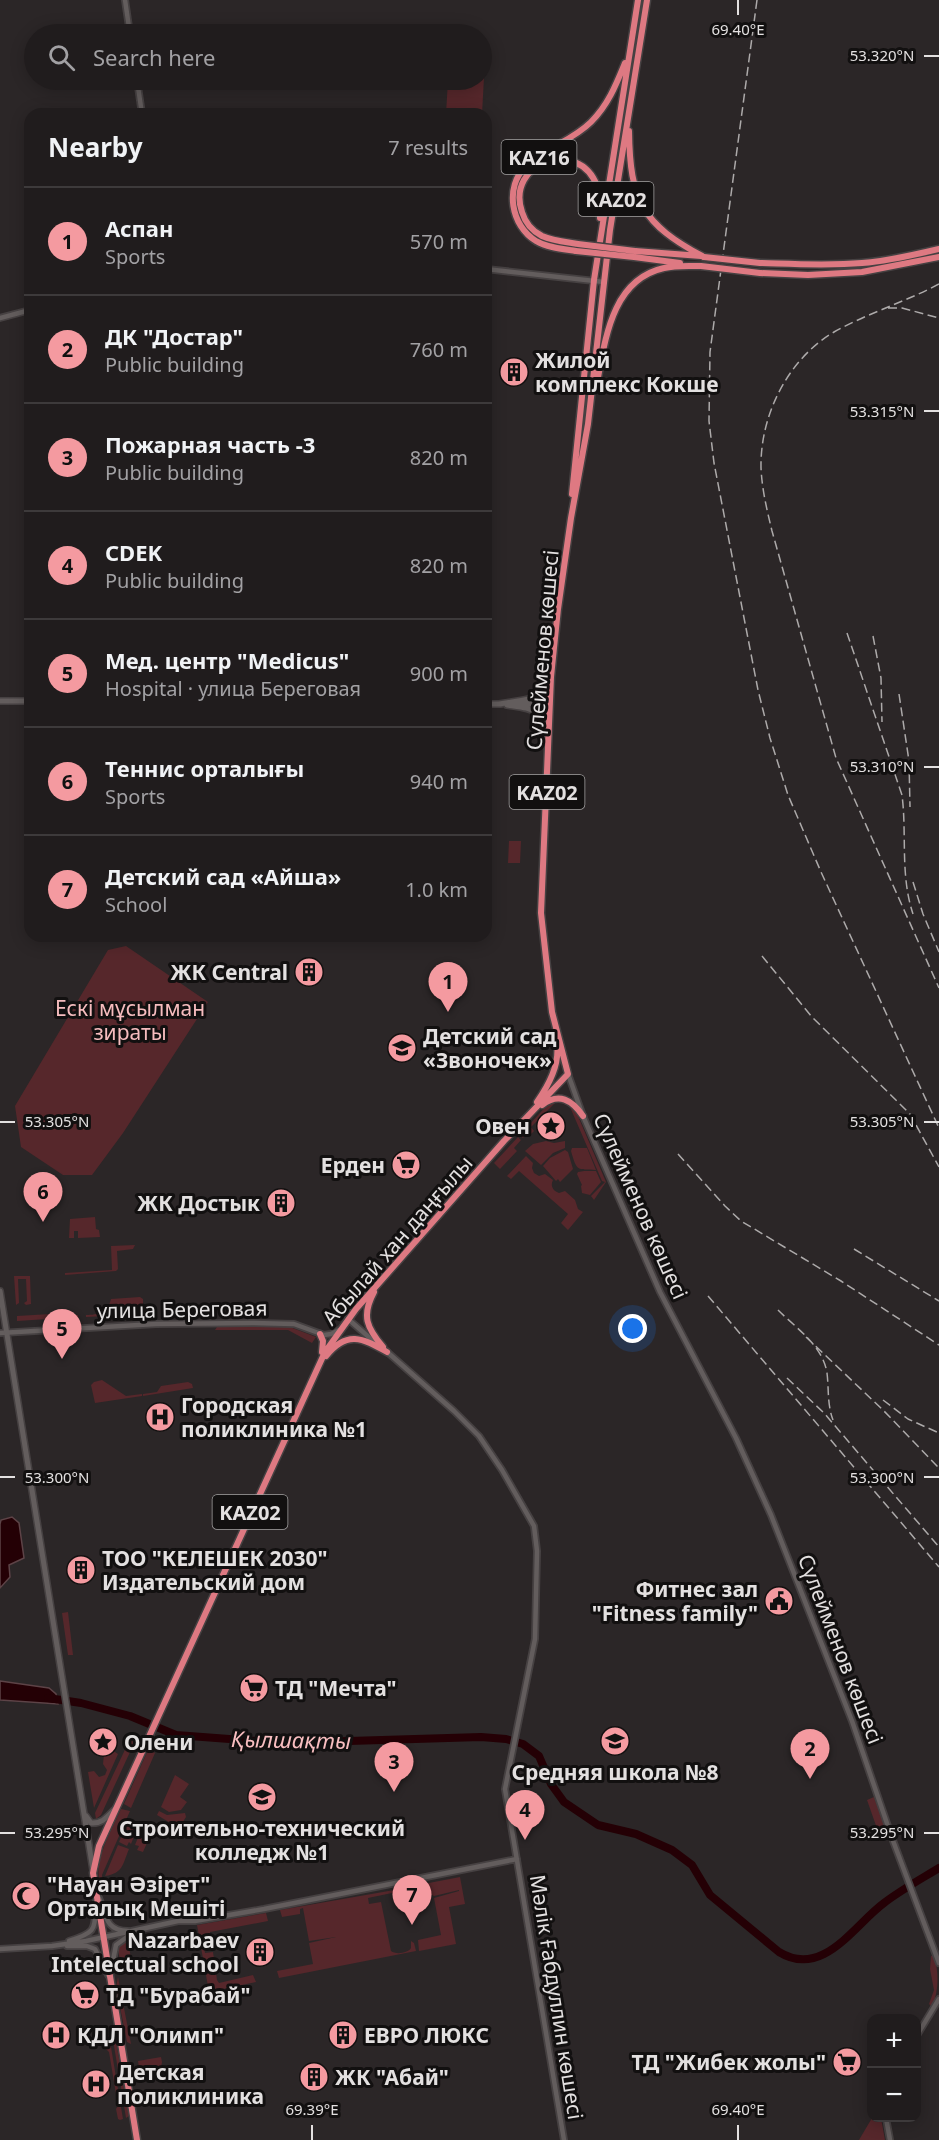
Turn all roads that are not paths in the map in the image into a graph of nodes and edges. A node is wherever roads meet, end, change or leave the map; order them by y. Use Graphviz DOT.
graph roads {
  1 [pos="125,0"];
  2 [pos="638,0"];
  3 [pos="647,0"];
  4 [pos="129,24"];
  5 [pos="629,51"];
  6 [pos="138,90"];
  7 [pos="141,108"];
  8 [pos="629,115"];
  9 [pos="600,238"];
  10 [pos="939,249"];
  11 [pos="634,254"];
  12 [pos="704,257"];
  13 [pos="939,257"];
  14 [pos="701,266"];
  15 [pos="492,270"];
  16 [pos="594,280"];
  17 [pos="604,282"];
  18 [pos="24,312"];
  19 [pos="0,318"];
  20 [pos="588,424"];
  21 [pos="574,490"];
  22 [pos="555,645"];
  23 [pos="0,701"];
  24 [pos="24,701"];
  25 [pos="492,704"];
  26 [pos="499,704"];
  27 [pos="550,704"];
  28 [pos="549,751"];
  29 [pos="554,1022"];
  30 [pos="568,1074"];
  31 [pos="582,1116"];
  32 [pos="527,1117"];
  33 [pos="380,1282"];
  34 [pos="0,1291"];
  35 [pos="348,1319"];
  36 [pos="341,1328"];
  37 [pos="7,1332"];
  38 [pos="0,1333"];
  39 [pos="320,1334"];
  40 [pos="387,1352"];
  41 [pos="317,1367"];
  42 [pos="83,1808"];
  43 [pos="115,1809"];
  44 [pos="517,1859"];
  45 [pos="93,1873"];
  46 [pos="96,1890"];
  47 [pos="136,1931"];
  48 [pos="104,1938"];
  49 [pos="53,1946"];
  50 [pos="0,1949"];
  51 [pos="939,1963"];
  52 [pos="109,1977"];
  53 [pos="938,2003"];
  54 [pos="921,2029"];
  55 [pos="887,2122"];
  56 [pos="137,2140"];
  57 [pos="564,2140"];
  58 [pos="890,2140"];
  1 -- 4 [label="street"];
  2 -- 5 [label="highway, KАZ02"];
  3 -- 8 [label="highway, KАZ02"];
  5 -- 9 [label="highway, KАZ02"];
  5 -- 11 [label="highway, KAZ16, bridge"];
  6 -- 7 [label="street"];
  8 -- 12 [label="highway, KAZ16"];
  8 -- 17 [label="highway, KАZ02"];
  9 -- 11 [label="highway, KAZ16, bridge"];
  9 -- 16 [label="highway, KАZ02"];
  10 -- 12 [label="highway, KAZ16, bridge"];
  11 -- 12 [label="highway, KAZ16"];
  11 -- 14 [label="highway, KAZ16"];
  13 -- 14 [label="highway, KAZ16, bridge"];
  14 -- 20 [label="highway, KAZ16"];
  15 -- 16 [label="street"];
  16 -- 17 [label="street"];
  16 -- 21 [label="highway, KАZ02"];
  17 -- 20 [label="highway, KАZ02"];
  18 -- 19 [label="street"];
  20 -- 21 [label="highway, KАZ02"];
  21 -- 22 [label="highway, Сүлейменов көшесі / KАZ02"];
  22 -- 26 [label="main road"];
  22 -- 27 [label="highway, Сүлейменов көшесі / KАZ02"];
  23 -- 24 [label="main road"];
  25 -- 26 [label="main road"];
  26 -- 27 [label="main road"];
  26 -- 28 [label="main road"];
  27 -- 28 [label="highway, Сүлейменов көшесі / KАZ02"];
  28 -- 29 [label="highway, Сүлейменов көшесі / KАZ02"];
  29 -- 30 [label="highway, Сүлейменов көшесі / KАZ02"];
  29 -- 32 [label="highway, KАZ02"];
  30 -- 31 [label="street, Сүлейменов көшесі"];
  30 -- 32 [label="highway, Абылай хан даңғылы / KАZ02"];
  31 -- 32 [label="highway"];
  31 -- 51 [label="street, Сүлейменов көшесі"];
  32 -- 33 [label="highway, Абылай хан даңғылы / KАZ02"];
  33 -- 35 [label="highway, Абылай хан даңғылы / KАZ02"];
  33 -- 40 [label="highway"];
  34 -- 37 [label="main road"];
  35 -- 36 [label="highway, Абылай хан даңғылы / KАZ02"];
  35 -- 40 [label="street, Мәлік Ғабдуллин көшесі"];
  36 -- 39 [label="street"];
  36 -- 41 [label="highway, Абылай хан даңғылы / KАZ02"];
  37 -- 38 [label="street, улица Береговая"];
  37 -- 39 [label="street, улица Береговая"];
  37 -- 42 [label="main road"];
  39 -- 41 [label="highway"];
  40 -- 41 [label="highway"];
  40 -- 44 [label="street, Мәлік Ғабдуллин көшесі"];
  41 -- 43 [label="highway, Абылай хан даңғылы / KАZ02"];
  42 -- 43 [label="main road"];
  42 -- 45 [label="main road"];
  43 -- 45 [label="highway, KАZ02"];
  44 -- 47 [label="street"];
  44 -- 57 [label="street, Мәлік Ғабдуллин көшесі"];
  45 -- 46 [label="highway, KАZ02"];
  46 -- 47 [label="street"];
  46 -- 48 [label="highway, KАZ02"];
  46 -- 49 [label="street"];
  47 -- 48 [label="street"];
  47 -- 52 [label="street"];
  48 -- 49 [label="street"];
  48 -- 52 [label="highway, KАZ02"];
  49 -- 50 [label="street"];
  49 -- 52 [label="street"];
  52 -- 56 [label="highway, KАZ02"];
  53 -- 54 [label="street"];
  55 -- 58 [label="street"];
}
